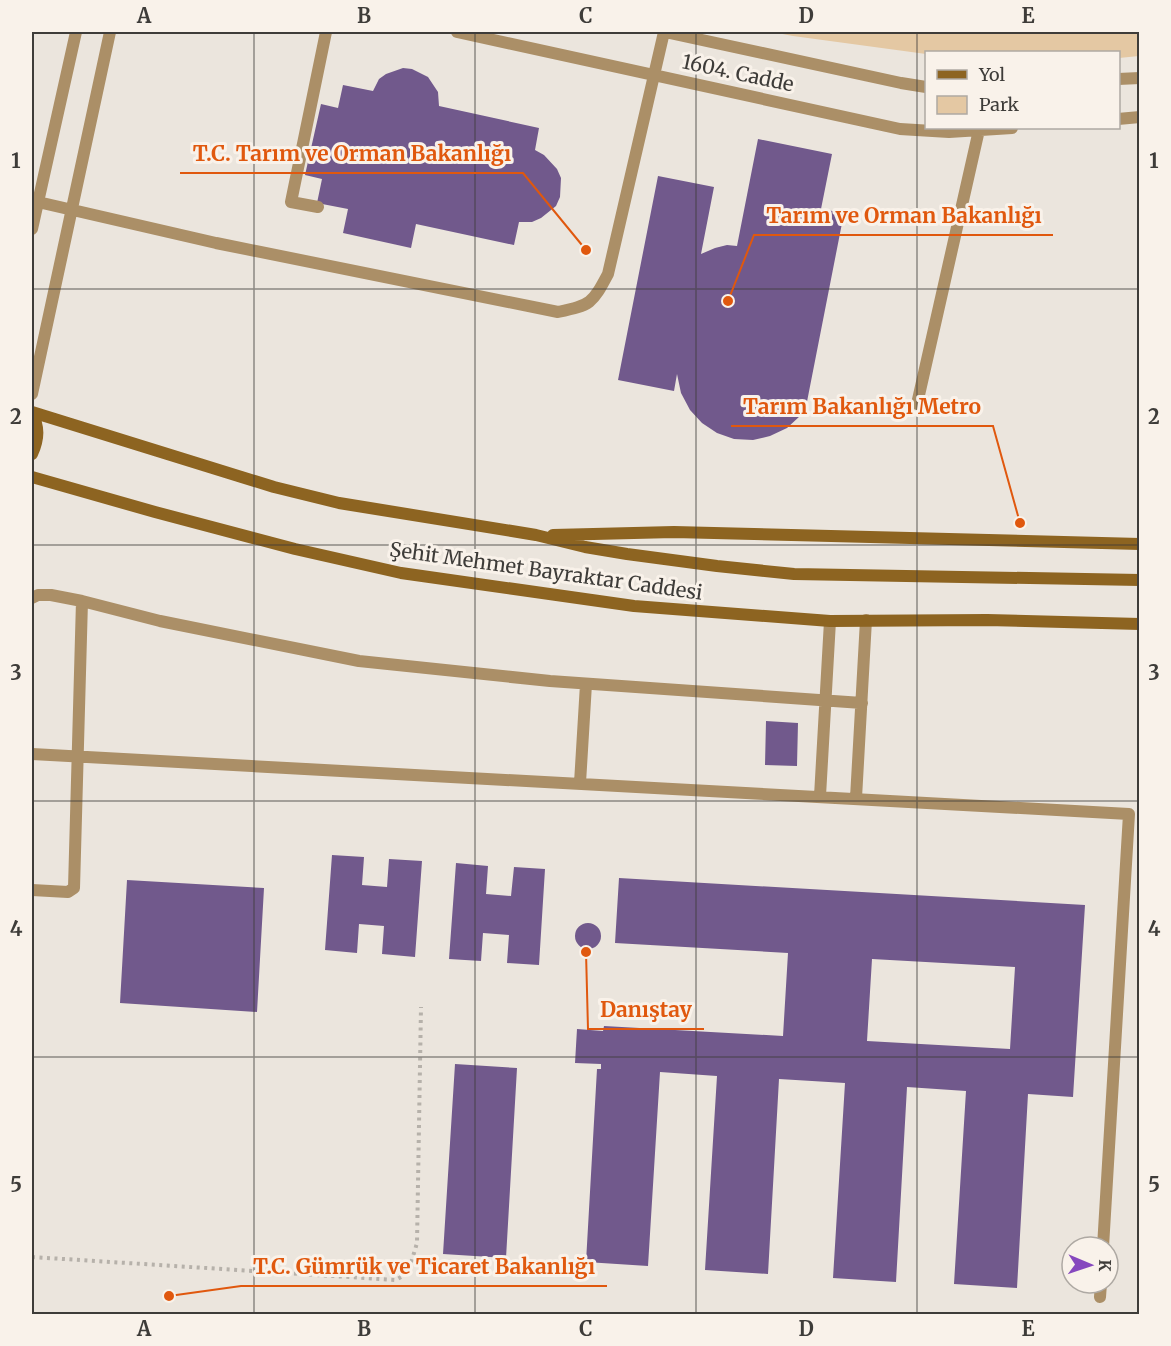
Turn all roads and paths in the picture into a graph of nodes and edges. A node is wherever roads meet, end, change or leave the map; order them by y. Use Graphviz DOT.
graph roads {
  1 [pos="76,32"];
  2 [pos="110,32"];
  3 [pos="326,32"];
  4 [pos="457,32"];
  5 [pos="664,32"];
  6 [pos="654,75"];
  7 [pos="1140,78"];
  8 [pos="1120,79"];
  9 [pos="925,87"];
  10 [pos="1140,117"];
  11 [pos="1120,119"];
  12 [pos="963,129"];
  13 [pos="988,129"];
  14 [pos="979,130"];
  15 [pos="38,202"];
  16 [pos="318,207"];
  17 [pos="70,210"];
  18 [pos="32,230"];
  19 [pos="32,394"];
  20 [pos="917,404"];
  21 [pos="32,414"];
  22 [pos="32,454"];
  23 [pos="32,477"];
  24 [pos="536,535"];
  25 [pos="1140,544"];
  26 [pos="1140,580"];
  27 [pos="32,598"];
  28 [pos="82,601"];
  29 [pos="866,620"];
  30 [pos="830,621"];
  31 [pos="1140,624"];
  32 [pos="586,684"];
  33 [pos="825,701"];
  34 [pos="862,703"];
  35 [pos="32,754"];
  36 [pos="76,756"];
  37 [pos="580,783"];
  38 [pos="820,796"];
  39 [pos="856,798"];
  40 [pos="32,890"];
  41 [pos="421,1007"];
  42 [pos="1104,1235"];
  43 [pos="32,1257"];
  1 -- 15 [label="lane"];
  2 -- 17 [label="lane"];
  3 -- 16 [label="lane"];
  4 -- 6 [label="lane, 1604. Cadde"];
  5 -- 6 [label="lane"];
  5 -- 9 [label="lane, 1604. Cadde"];
  6 -- 12 [label="lane, 1604. Cadde"];
  6 -- 17 [label="lane"];
  7 -- 8 [label="lane"];
  10 -- 11 [label="lane"];
  12 -- 14 [label="lane, 1604. Cadde"];
  13 -- 14 [label="lane, 1604. Cadde"];
  14 -- 20 [label="lane"];
  15 -- 17 [label="lane"];
  15 -- 18 [label="lane"];
  17 -- 19 [label="lane"];
  21 -- 22 [label="main road"];
  21 -- 24 [label="main road, Şehit Mehmet Bayraktar Caddesi"];
  23 -- 30 [label="main road, Şehit Mehmet Bayraktar Caddesi"];
  24 -- 25 [label="main road, Şehit Mehmet Bayraktar Caddesi"];
  24 -- 26 [label="main road, Şehit Mehmet Bayraktar Caddesi"];
  27 -- 28 [label="lane"];
  28 -- 32 [label="lane"];
  28 -- 36 [label="lane"];
  29 -- 30 [label="main road, Şehit Mehmet Bayraktar Caddesi"];
  29 -- 31 [label="main road, Şehit Mehmet Bayraktar Caddesi"];
  29 -- 34 [label="lane"];
  30 -- 33 [label="lane"];
  32 -- 33 [label="lane"];
  32 -- 37 [label="lane"];
  33 -- 34 [label="lane"];
  33 -- 38 [label="lane"];
  34 -- 39 [label="lane"];
  35 -- 36 [label="lane"];
  36 -- 37 [label="lane"];
  36 -- 40 [label="lane"];
  37 -- 38 [label="lane"];
  38 -- 39 [label="lane"];
  39 -- 42 [label="lane"];
  41 -- 43 [label="path"];
}
